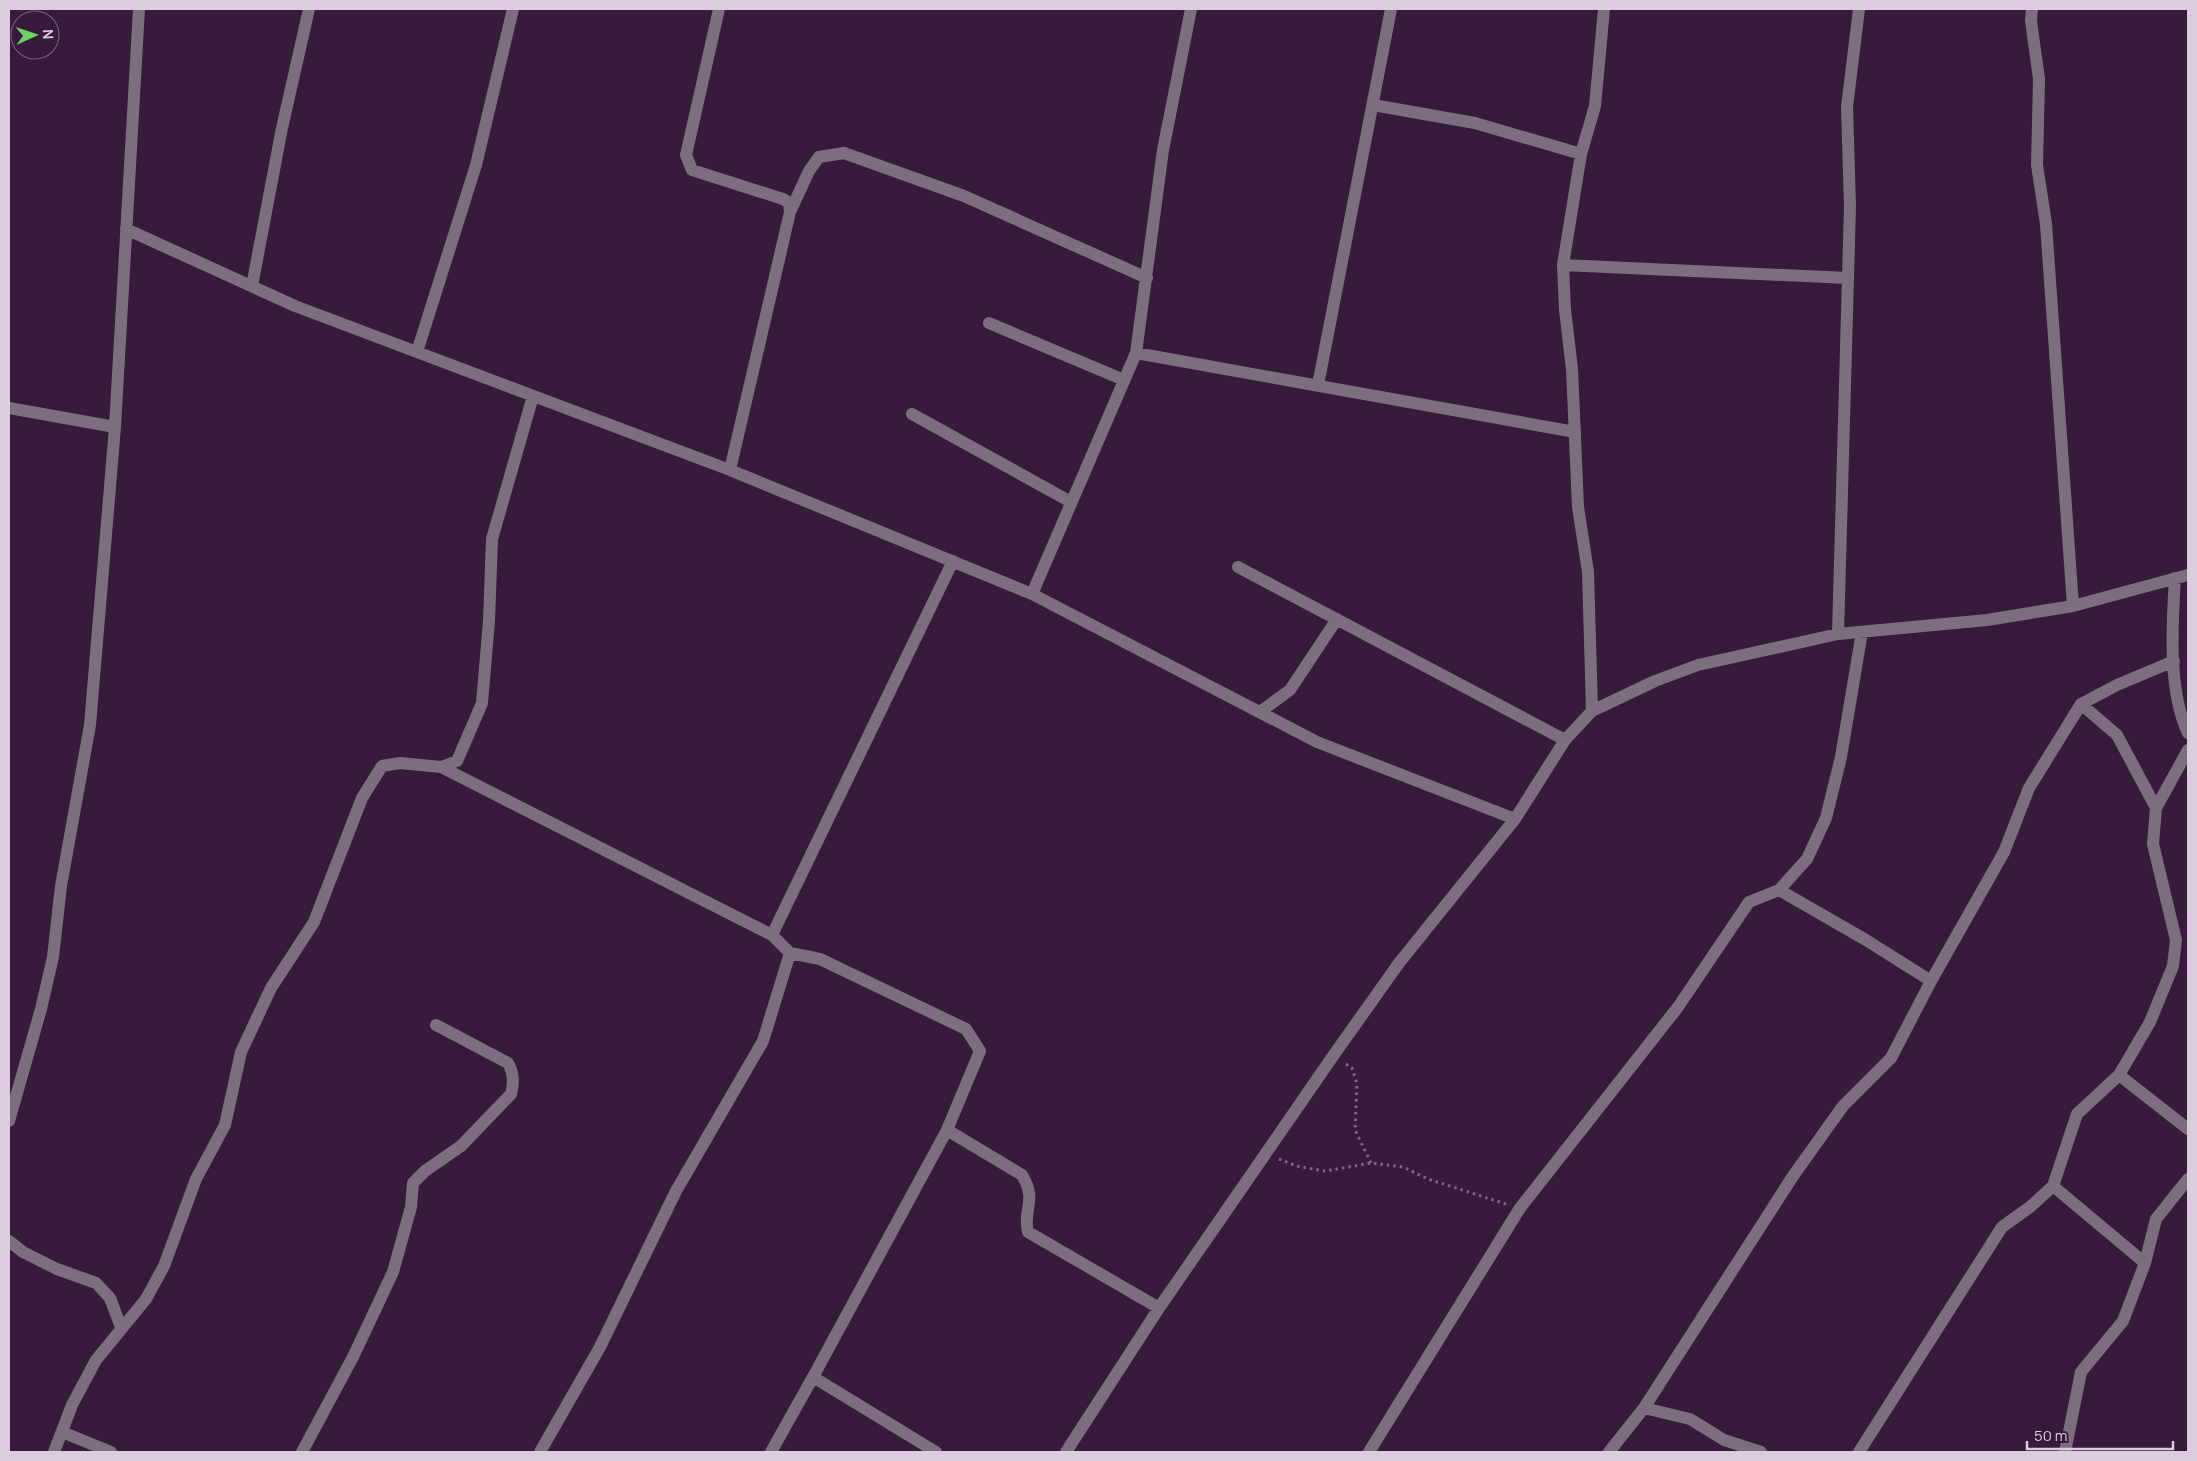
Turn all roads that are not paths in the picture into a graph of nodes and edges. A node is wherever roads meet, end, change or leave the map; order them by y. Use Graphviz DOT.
graph roads {
  1 [pos="139,9"];
  2 [pos="309,9"];
  3 [pos="512,9"];
  4 [pos="719,9"];
  5 [pos="1192,9"];
  6 [pos="1392,9"];
  7 [pos="1604,9"];
  8 [pos="1859,9"];
  9 [pos="2032,9"];
  10 [pos="1373,105"];
  11 [pos="1581,154"];
  12 [pos="790,212"];
  13 [pos="126,229"];
  14 [pos="1564,265"];
  15 [pos="1147,278"];
  16 [pos="1848,278"];
  17 [pos="252,286"];
  18 [pos="989,324"];
  19 [pos="417,352"];
  20 [pos="1136,353"];
  21 [pos="1124,380"];
  22 [pos="1318,385"];
  23 [pos="533,396"];
  24 [pos="9,408"];
  25 [pos="912,414"];
  26 [pos="115,427"];
  27 [pos="1575,432"];
  28 [pos="730,470"];
  29 [pos="1071,502"];
  30 [pos="953,561"];
  31 [pos="1238,567"];
  32 [pos="2188,575"];
  33 [pos="2175,578"];
  34 [pos="1032,594"];
  35 [pos="2073,606"];
  36 [pos="1336,619"];
  37 [pos="1862,632"];
  38 [pos="1838,634"];
  39 [pos="2174,661"];
  40 [pos="2081,704"];
  41 [pos="1261,711"];
  42 [pos="1592,712"];
  43 [pos="2188,733"];
  44 [pos="1565,740"];
  45 [pos="2188,750"];
  46 [pos="441,767"];
  47 [pos="2156,808"];
  48 [pos="1515,819"];
  49 [pos="1779,890"];
  50 [pos="772,935"];
  51 [pos="790,953"];
  52 [pos="1931,981"];
  53 [pos="436,1025"];
  54 [pos="2119,1075"];
  55 [pos="9,1121"];
  56 [pos="2188,1129"];
  57 [pos="947,1130"];
  58 [pos="2188,1179"];
  59 [pos="2053,1186"];
  60 [pos="9,1241"];
  61 [pos="2145,1262"];
  62 [pos="1160,1308"];
  63 [pos="121,1327"];
  64 [pos="812,1377"];
  65 [pos="1644,1408"];
  66 [pos="62,1432"];
  67 [pos="1737,1449"];
  68 [pos="54,1452"];
  69 [pos="111,1452"];
  70 [pos="302,1452"];
  71 [pos="540,1452"];
  72 [pos="772,1452"];
  73 [pos="936,1452"];
  74 [pos="1066,1452"];
  75 [pos="1369,1452"];
  76 [pos="1609,1452"];
  77 [pos="1761,1452"];
  78 [pos="1859,1452"];
  79 [pos="2065,1452"];
  1 -- 13 [label="street"];
  2 -- 17 [label="street"];
  3 -- 19 [label="street"];
  4 -- 12 [label="street"];
  5 -- 15 [label="street"];
  6 -- 10 [label="street"];
  7 -- 11 [label="street"];
  8 -- 16 [label="street"];
  9 -- 35 [label="street"];
  10 -- 11 [label="street"];
  10 -- 22 [label="street"];
  11 -- 14 [label="street"];
  12 -- 15 [label="street"];
  12 -- 28 [label="street"];
  13 -- 17 [label="street"];
  13 -- 26 [label="street"];
  14 -- 16 [label="street"];
  14 -- 27 [label="street"];
  15 -- 20 [label="street"];
  16 -- 38 [label="street"];
  17 -- 19 [label="street"];
  18 -- 21 [label="street"];
  19 -- 23 [label="street"];
  20 -- 21 [label="street"];
  20 -- 22 [label="street"];
  21 -- 29 [label="street"];
  22 -- 27 [label="street"];
  23 -- 28 [label="street"];
  23 -- 46 [label="street"];
  24 -- 26 [label="street"];
  25 -- 29 [label="street"];
  26 -- 55 [label="street"];
  27 -- 42 [label="street"];
  28 -- 30 [label="street"];
  29 -- 34 [label="street"];
  30 -- 34 [label="street"];
  30 -- 50 [label="street"];
  31 -- 36 [label="street"];
  32 -- 33 [label="street"];
  33 -- 35 [label="street"];
  33 -- 39 [label="street"];
  34 -- 41 [label="street"];
  35 -- 37 [label="street"];
  36 -- 41 [label="street"];
  36 -- 44 [label="street"];
  37 -- 38 [label="street"];
  37 -- 49 [label="street"];
  38 -- 42 [label="street"];
  39 -- 40 [label="street"];
  39 -- 43 [label="street"];
  40 -- 47 [label="street"];
  40 -- 52 [label="street"];
  41 -- 48 [label="street"];
  42 -- 44 [label="street"];
  44 -- 48 [label="street"];
  45 -- 47 [label="street"];
  46 -- 50 [label="street"];
  46 -- 63 [label="street"];
  47 -- 54 [label="street"];
  48 -- 62 [label="street"];
  49 -- 52 [label="street"];
  49 -- 75 [label="street"];
  50 -- 51 [label="street"];
  51 -- 57 [label="street"];
  51 -- 71 [label="street"];
  52 -- 65 [label="street"];
  53 -- 70 [label="street"];
  54 -- 56 [label="street"];
  54 -- 59 [label="street"];
  57 -- 62 [label="street"];
  57 -- 64 [label="street"];
  58 -- 61 [label="street"];
  59 -- 61 [label="street"];
  59 -- 78 [label="street"];
  60 -- 63 [label="street"];
  61 -- 79 [label="street"];
  62 -- 74 [label="street"];
  63 -- 66 [label="street"];
  64 -- 72 [label="street"];
  64 -- 73 [label="street"];
  65 -- 67 [label="street"];
  65 -- 76 [label="street"];
  66 -- 68 [label="street"];
  66 -- 69 [label="street"];
  67 -- 77 [label="street"];
}
